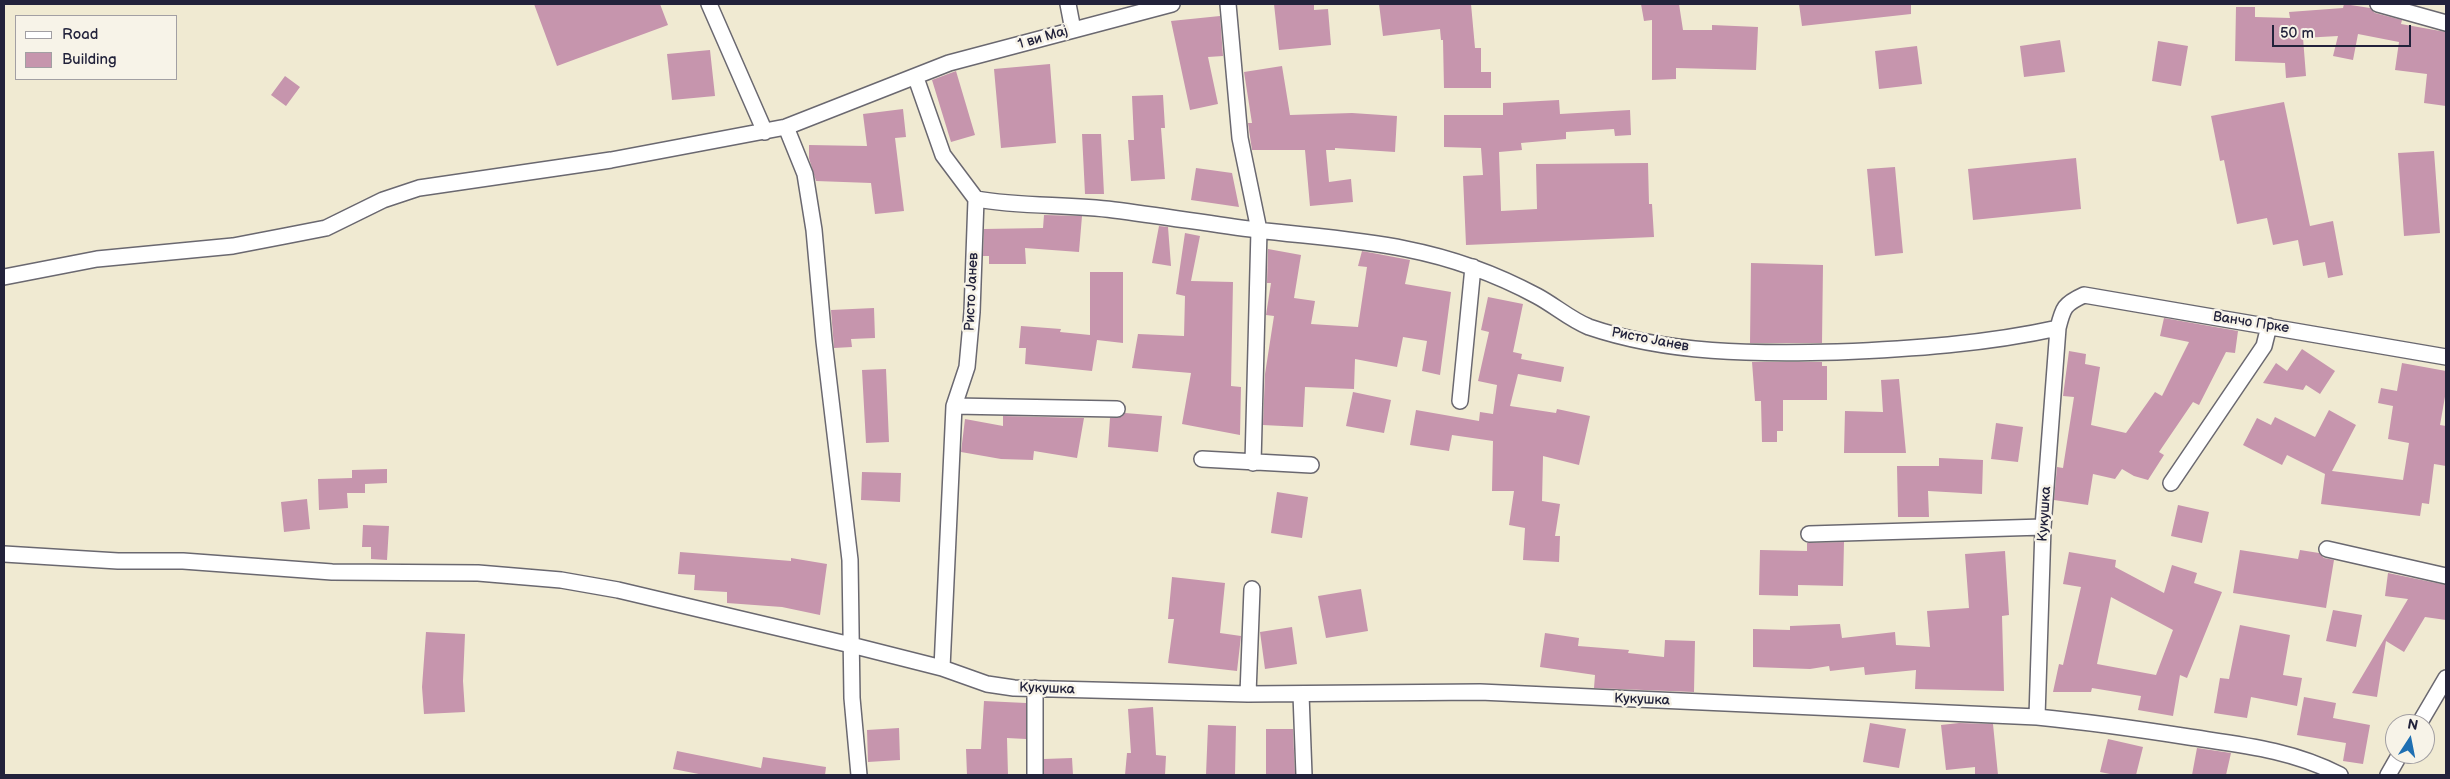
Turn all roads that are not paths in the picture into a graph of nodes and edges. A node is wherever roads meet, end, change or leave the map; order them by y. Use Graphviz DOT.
graph roads {
  1 [pos="709,4"];
  2 [pos="1068,4"];
  3 [pos="1172,4"];
  4 [pos="1228,4"];
  5 [pos="2378,4"];
  6 [pos="2446,23"];
  7 [pos="1073,30"];
  8 [pos="916,78"];
  9 [pos="786,127"];
  10 [pos="765,132"];
  11 [pos="976,199"];
  12 [pos="1259,230"];
  13 [pos="1473,267"];
  14 [pos="4,277"];
  15 [pos="2062,312"];
  16 [pos="2269,326"];
  17 [pos="2058,328"];
  18 [pos="2446,358"];
  19 [pos="1460,401"];
  20 [pos="954,406"];
  21 [pos="1117,409"];
  22 [pos="1202,459"];
  23 [pos="1253,462"];
  24 [pos="1311,465"];
  25 [pos="2171,483"];
  26 [pos="2043,527"];
  27 [pos="1809,534"];
  28 [pos="2327,549"];
  29 [pos="4,554"];
  30 [pos="2446,576"];
  31 [pos="1252,589"];
  32 [pos="851,645"];
  33 [pos="942,668"];
  34 [pos="2446,678"];
  35 [pos="1035,688"];
  36 [pos="1248,694"];
  37 [pos="1301,694"];
  38 [pos="2425,714"];
  39 [pos="2037,717"];
  40 [pos="2394,764"];
  41 [pos="859,775"];
  42 [pos="1034,775"];
  43 [pos="1304,775"];
  44 [pos="2340,775"];
  45 [pos="2388,775"];
  1 -- 10 [label="street"];
  2 -- 7 [label="street"];
  3 -- 7 [label="street, 1 ви Мај"];
  4 -- 12 [label="street"];
  5 -- 6 [label="street"];
  7 -- 8 [label="street, 1 ви Мај"];
  8 -- 9 [label="street, 1 ви Мај"];
  8 -- 11 [label="street"];
  9 -- 10 [label="street, 1 ви Мај"];
  9 -- 32 [label="street"];
  10 -- 14 [label="street, 1 ви Мај"];
  11 -- 12 [label="street, Ристо Јанев"];
  11 -- 20 [label="street, Ристо Јанев"];
  12 -- 13 [label="street, Ристо Јанев"];
  12 -- 23 [label="street"];
  13 -- 17 [label="street, Ристо Јанев"];
  13 -- 19 [label="street"];
  15 -- 16 [label="street, Ванчо Прке"];
  15 -- 17 [label="street, Кукушка"];
  16 -- 18 [label="street, Ванчо Прке"];
  16 -- 25 [label="street"];
  17 -- 26 [label="street, Кукушка"];
  20 -- 21 [label="street"];
  20 -- 33 [label="street, Ристо Јанев"];
  22 -- 23 [label="street"];
  23 -- 24 [label="street"];
  26 -- 27 [label="street"];
  26 -- 39 [label="street, Кукушка"];
  28 -- 30 [label="street"];
  29 -- 32 [label="street, Кукушка"];
  31 -- 36 [label="street"];
  32 -- 33 [label="street, Кукушка"];
  32 -- 41 [label="street"];
  33 -- 35 [label="street, Кукушка"];
  34 -- 38 [label="street"];
  35 -- 36 [label="street, Кукушка"];
  35 -- 42 [label="street"];
  36 -- 37 [label="street, Кукушка"];
  37 -- 39 [label="street, Кукушка"];
  37 -- 43 [label="street"];
  39 -- 44 [label="street, Кукушка"];
  40 -- 45 [label="street"];
}
